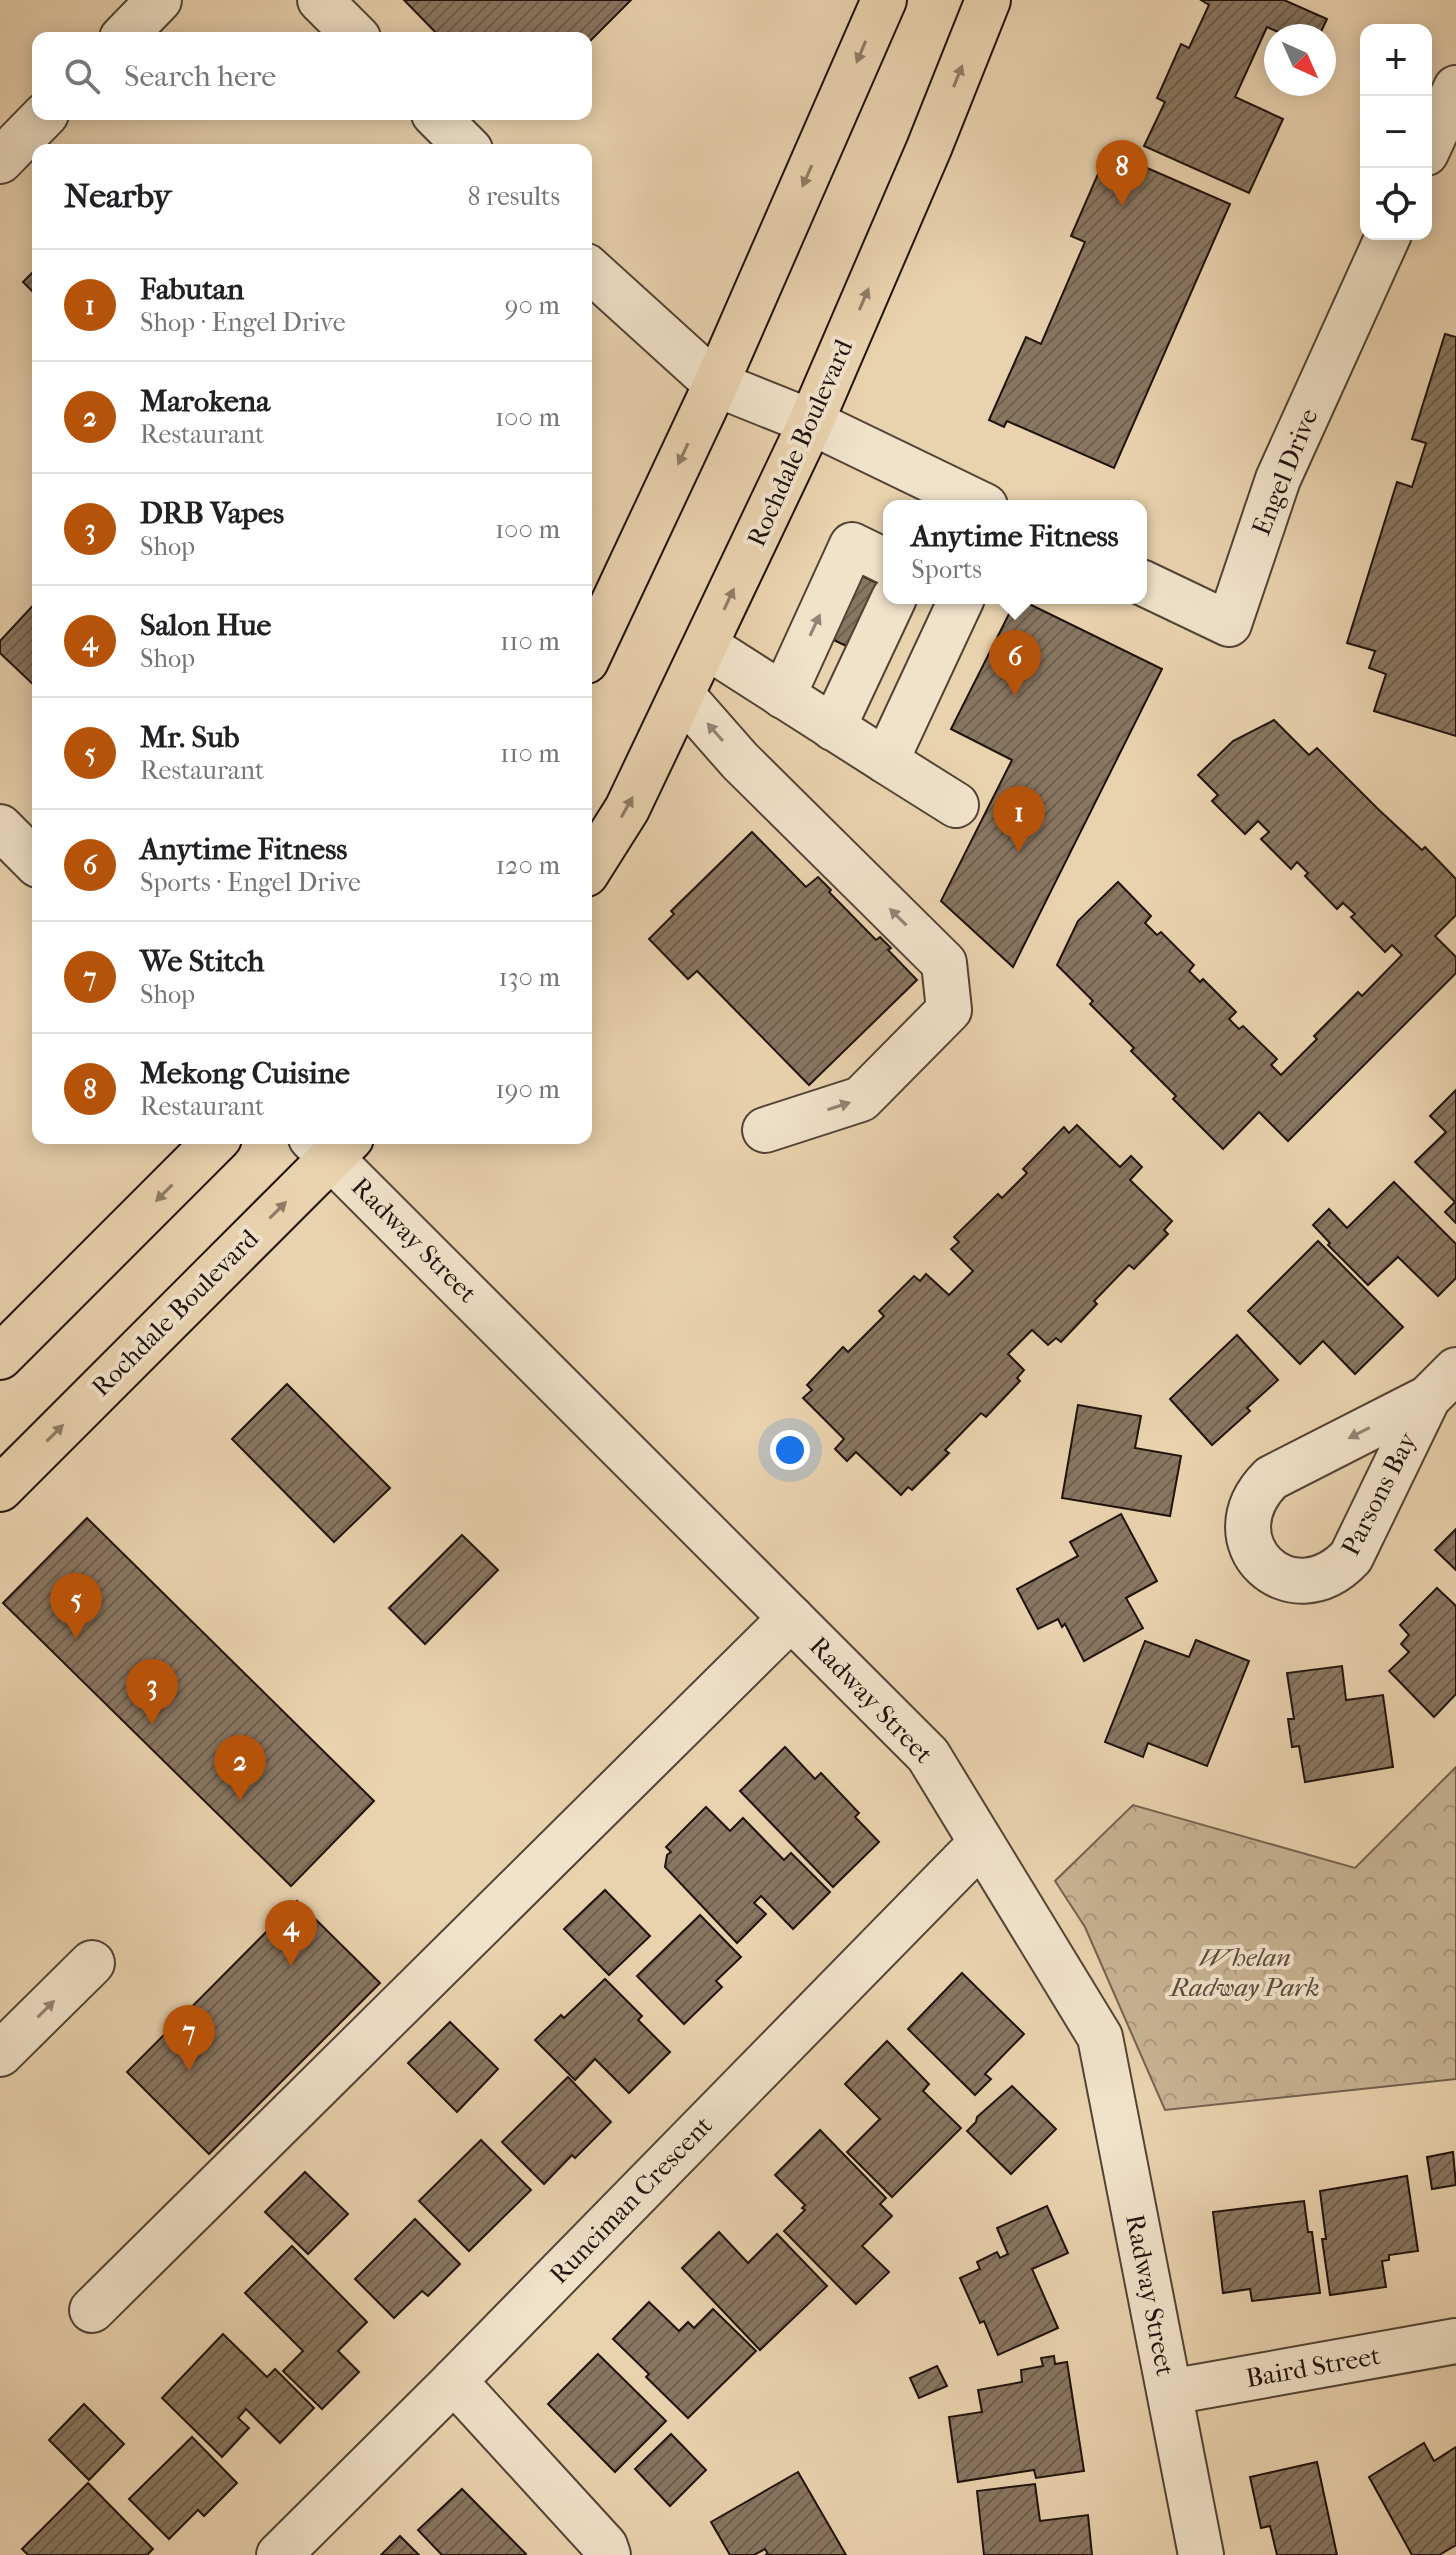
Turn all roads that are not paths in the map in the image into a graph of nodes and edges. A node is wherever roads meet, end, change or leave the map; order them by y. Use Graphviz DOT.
graph roads {
  1 [pos="159,0"];
  2 [pos="320,0"];
  3 [pos="884,0"];
  4 [pos="988,0"];
  5 [pos="128,32"];
  6 [pos="352,32"];
  7 [pos="1456,88"];
  8 [pos="40,120"];
  9 [pos="440,120"];
  10 [pos="1432,140"];
  11 [pos="464,144"];
  12 [pos="0,161"];
  13 [pos="1386,240"];
  14 [pos="592,271"];
  15 [pos="716,384"];
  16 [pos="811,422"];
  17 [pos="926,493"];
  18 [pos="958,500"];
  19 [pos="883,560"];
  20 [pos="1147,585"];
  21 [pos="891,604"];
  22 [pos="959,604"];
  23 [pos="706,646"];
  24 [pos="592,648"];
  25 [pos="682,695"];
  26 [pos="783,696"];
  27 [pos="833,728"];
  28 [pos="886,761"];
  29 [pos="956,805"];
  30 [pos="0,827"];
  31 [pos="32,859"];
  32 [pos="592,864"];
  33 [pos="765,1130"];
  34 [pos="213,1144"];
  35 [pos="331,1144"];
  36 [pos="0,1357"];
  37 [pos="0,1489"];
  38 [pos="791,1618"];
  39 [pos="981,1843"];
  40 [pos="92,1963"];
  41 [pos="0,2054"];
  42 [pos="92,2310"];
  43 [pos="1456,2341"];
  44 [pos="454,2381"];
  45 [pos="1170,2392"];
  46 [pos="279,2555"];
  47 [pos="608,2555"];
  48 [pos="1201,2555"];
  1 -- 5 [label="street"];
  2 -- 6 [label="street"];
  3 -- 15 [label="main road, one-way"];
  16 -- 4 [label="main road, Rochdale Boulevard, one-way"];
  7 -- 10 [label="street"];
  8 -- 12 [label="street"];
  9 -- 11 [label="street"];
  13 -- 20 [label="street, Engel Drive"];
  14 -- 15 [label="street"];
  15 -- 16 [label="street"];
  15 -- 24 [label="main road, one-way"];
  16 -- 17 [label="street"];
  23 -- 16 [label="main road, Rochdale Boulevard, one-way"];
  17 -- 18 [label="street"];
  26 -- 19 [label="street, one-way"];
  21 -- 27 [label="street"];
  22 -- 28 [label="street"];
  23 -- 25 [label="main road, Rochdale Boulevard"];
  23 -- 26 [label="street"];
  32 -- 25 [label="main road, Rochdale Boulevard, one-way"];
  33 -- 25 [label="street, one-way"];
  26 -- 27 [label="street"];
  27 -- 28 [label="street"];
  28 -- 29 [label="street"];
  30 -- 31 [label="street"];
  34 -- 36 [label="main road, one-way"];
  37 -- 35 [label="main road, Rochdale Boulevard, one-way"];
  35 -- 38 [label="street, Radway Street"];
  38 -- 39 [label="street, Radway Street"];
  38 -- 42 [label="street"];
  39 -- 44 [label="street, Runciman Crescent"];
  39 -- 45 [label="street, Radway Street"];
  41 -- 40 [label="street, one-way"];
  43 -- 45 [label="street, Baird Street"];
  44 -- 46 [label="street, Runciman Crescent"];
  44 -- 47 [label="street"];
  45 -- 48 [label="street, Radway Street"];
}
